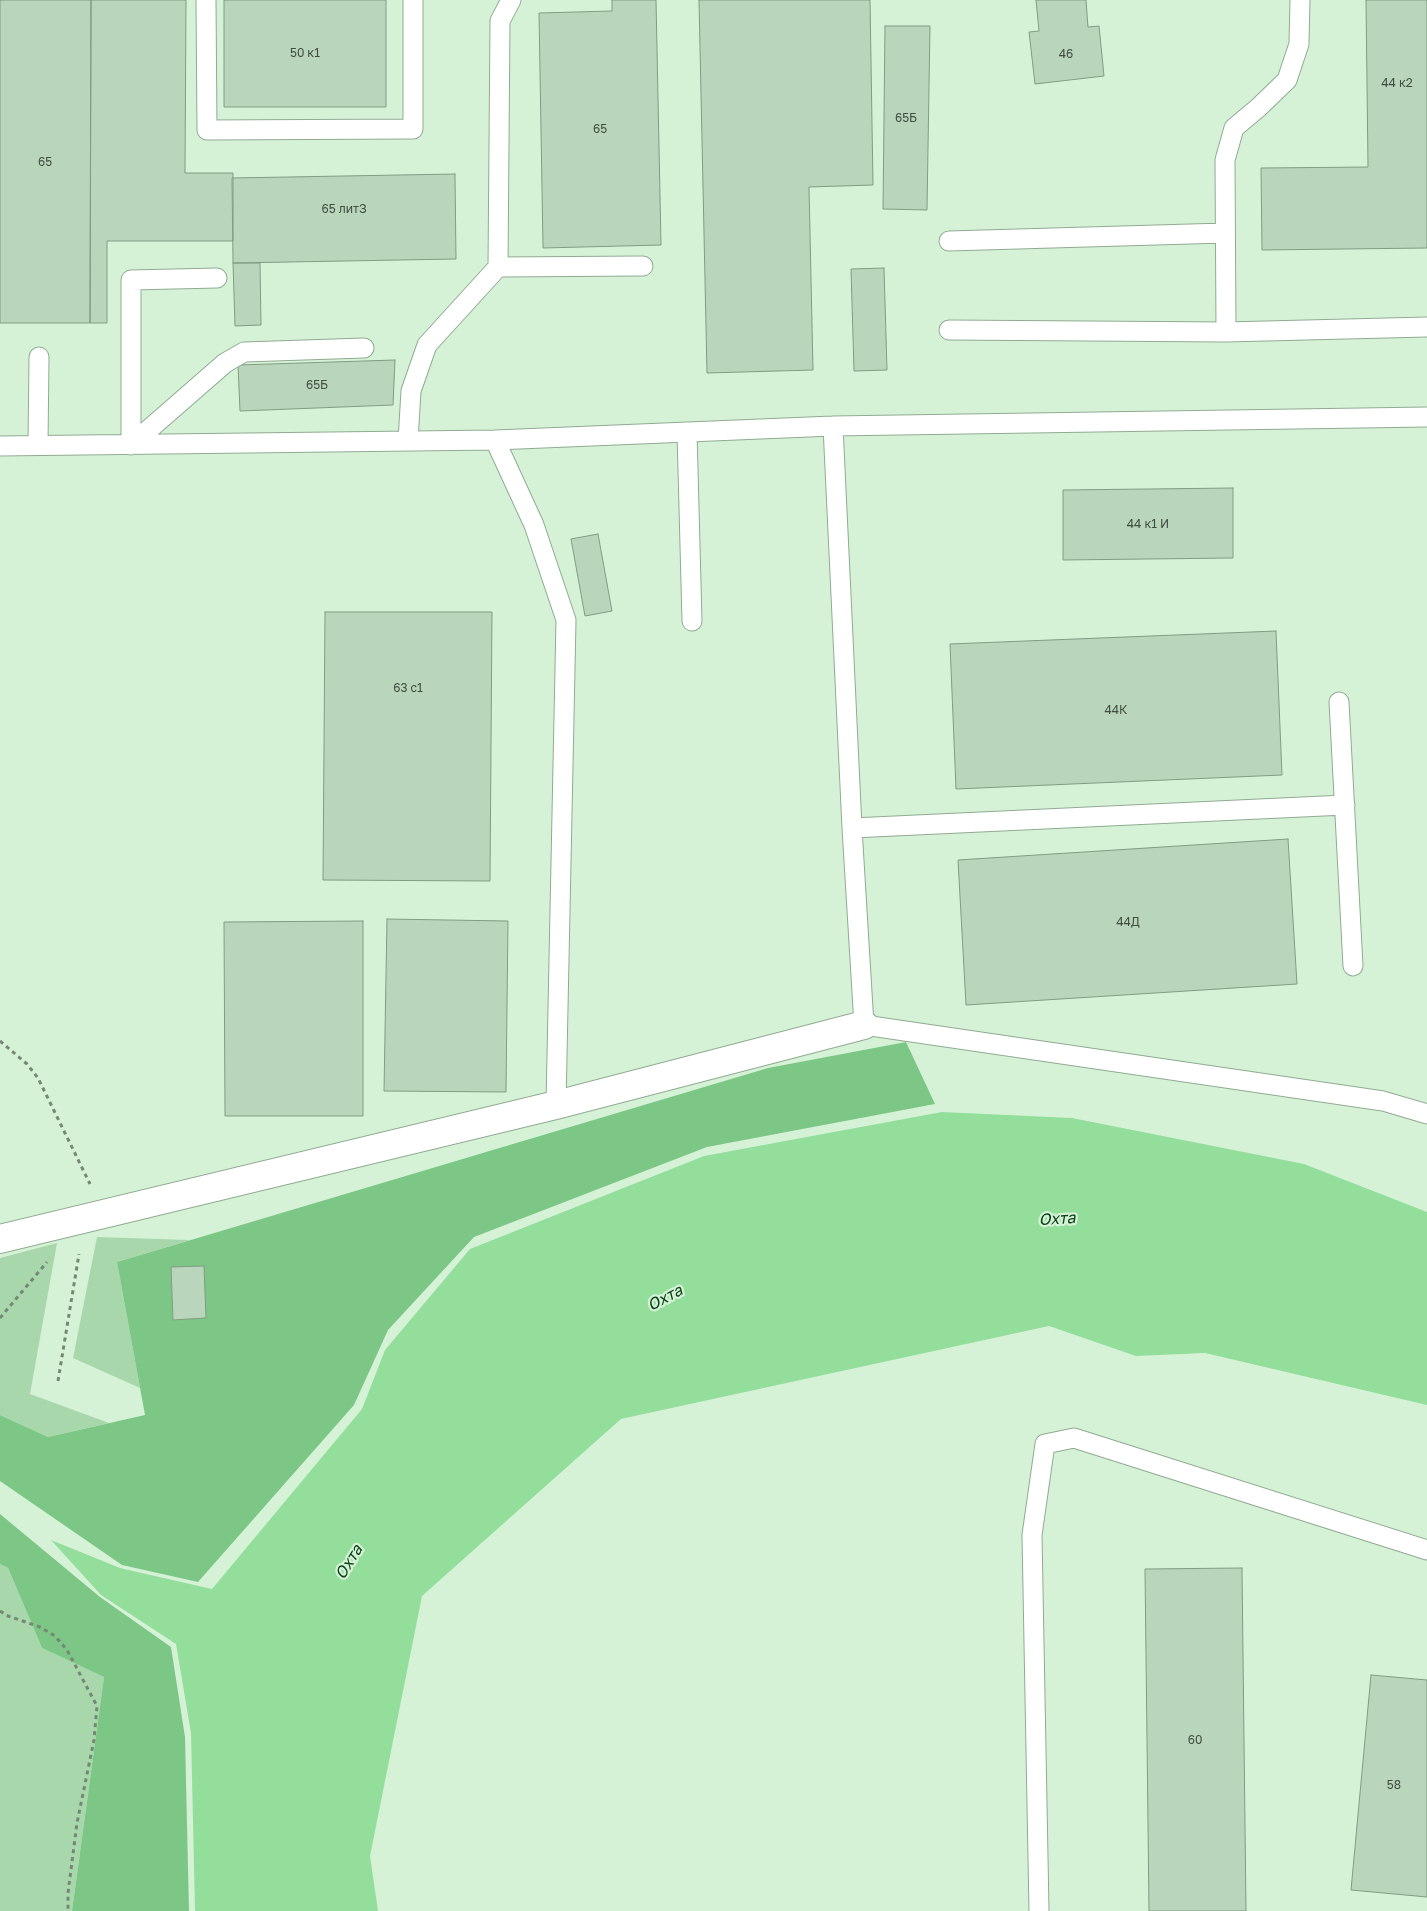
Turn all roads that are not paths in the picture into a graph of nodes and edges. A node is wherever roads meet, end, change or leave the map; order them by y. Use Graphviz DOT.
graph roads {
  1 [pos="206,0"];
  2 [pos="413,0"];
  3 [pos="511,0"];
  4 [pos="1300,0"];
  5 [pos="1225,233"];
  6 [pos="950,240"];
  7 [pos="643,266"];
  8 [pos="498,267"];
  9 [pos="217,278"];
  10 [pos="1427,328"];
  11 [pos="949,330"];
  12 [pos="1226,332"];
  13 [pos="364,348"];
  14 [pos="39,357"];
  15 [pos="1427,417"];
  16 [pos="833,426"];
  17 [pos="687,432"];
  18 [pos="496,440"];
  19 [pos="408,441"];
  20 [pos="131,444"];
  21 [pos="0,446"];
  22 [pos="38,446"];
  23 [pos="692,621"];
  24 [pos="1339,702"];
  25 [pos="1345,805"];
  26 [pos="852,828"];
  27 [pos="1353,966"];
  28 [pos="864,1025"];
  29 [pos="556,1105"];
  30 [pos="1427,1114"];
  31 [pos="0,1239"];
  32 [pos="1427,1550"];
  33 [pos="1039,1911"];
  1 -- 2 [label="lane"];
  3 -- 8 [label="lane"];
  4 -- 5 [label="lane"];
  5 -- 6 [label="lane"];
  5 -- 12 [label="lane"];
  7 -- 8 [label="lane"];
  8 -- 19 [label="lane"];
  9 -- 20 [label="lane"];
  10 -- 12 [label="lane"];
  11 -- 12 [label="lane"];
  13 -- 20 [label="lane"];
  14 -- 22 [label="lane"];
  15 -- 16 [label="lane"];
  16 -- 17 [label="lane"];
  16 -- 26 [label="lane"];
  17 -- 18 [label="lane"];
  17 -- 23 [label="lane"];
  18 -- 19 [label="lane"];
  18 -- 29 [label="lane"];
  19 -- 20 [label="lane"];
  20 -- 22 [label="lane"];
  21 -- 22 [label="lane"];
  24 -- 25 [label="lane"];
  25 -- 26 [label="lane"];
  25 -- 27 [label="lane"];
  26 -- 28 [label="lane"];
  28 -- 29 [label="street"];
  28 -- 30 [label="lane"];
  29 -- 31 [label="street"];
  32 -- 33 [label="lane"];
}
